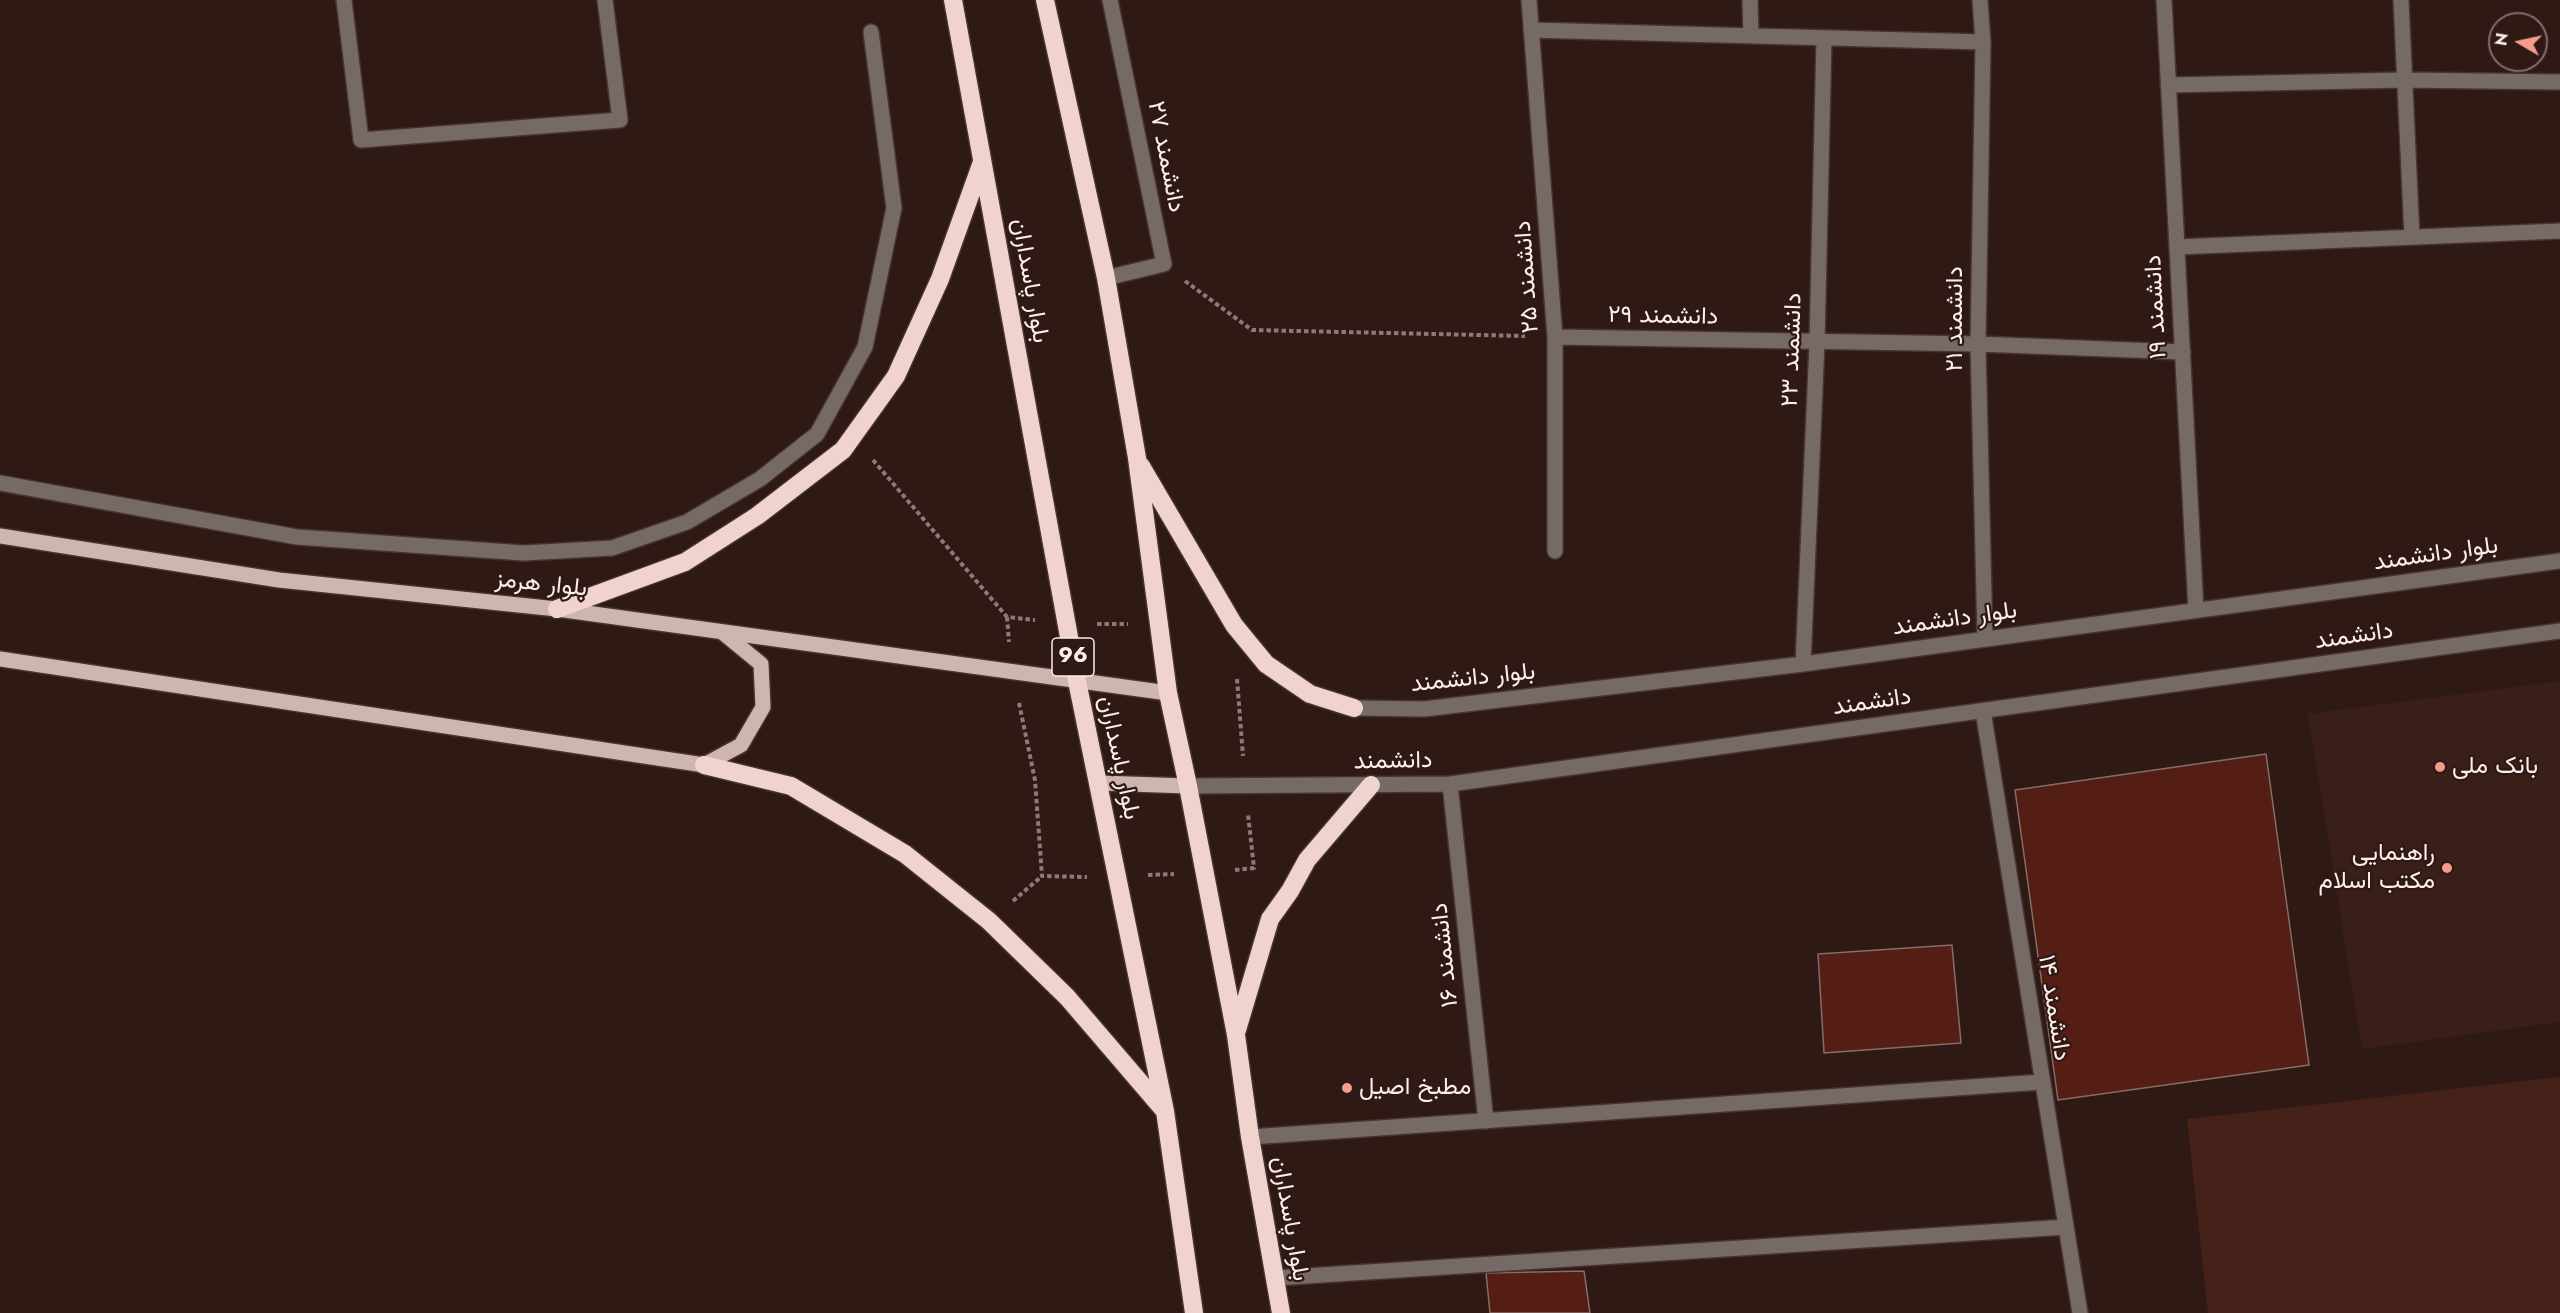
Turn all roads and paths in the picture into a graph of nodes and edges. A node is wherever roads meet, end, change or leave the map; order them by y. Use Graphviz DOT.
graph roads {
  1 [pos="344,0"];
  2 [pos="605,0"];
  3 [pos="953,0"];
  4 [pos="1045,0"];
  5 [pos="1110,0"];
  6 [pos="1529,0"];
  7 [pos="1750,0"];
  8 [pos="1980,0"];
  9 [pos="2164,0"];
  10 [pos="2401,0"];
  11 [pos="1531,30"];
  12 [pos="871,32"];
  13 [pos="1751,36"];
  14 [pos="1824,38"];
  15 [pos="1983,42"];
  16 [pos="2404,80"];
  17 [pos="2560,82"];
  18 [pos="2168,85"];
  19 [pos="982,160"];
  20 [pos="2560,231"];
  21 [pos="2412,237"];
  22 [pos="2177,247"];
  23 [pos="1164,264"];
  24 [pos="1106,278"];
  25 [pos="1556,337"];
  26 [pos="1817,343"];
  27 [pos="1978,344"];
  28 [pos="2183,352"];
  29 [pos="1137,458"];
  30 [pos="0,483"];
  31 [pos="0,536"];
  32 [pos="1555,551"];
  33 [pos="2560,561"];
  34 [pos="557,609"];
  35 [pos="2196,610"];
  36 [pos="2560,631"];
  37 [pos="721,632"];
  38 [pos="1985,639"];
  39 [pos="0,659"];
  40 [pos="1803,664"];
  41 [pos="1077,681"];
  42 [pos="1168,693"];
  43 [pos="1354,708"];
  44 [pos="1983,711"];
  45 [pos="704,765"];
  46 [pos="1099,783"];
  47 [pos="1450,784"];
  48 [pos="1371,785"];
  49 [pos="1188,786"];
  50 [pos="1042,876"];
  51 [pos="989,921"];
  52 [pos="1236,1035"];
  53 [pos="2042,1082"];
  54 [pos="1165,1111"];
  55 [pos="1486,1121"];
  56 [pos="1250,1137"];
  57 [pos="2066,1227"];
  58 [pos="1275,1278"];
  59 [pos="1194,1313"];
  60 [pos="1281,1313"];
  61 [pos="2080,1313"];
  1 -- 2 [label="street"];
  3 -- 19 [label="highway, بلوار پاسداران / 96"];
  4 -- 24 [label="highway, بلوار پاسداران"];
  5 -- 23 [label="street, دانشمند ۲۷"];
  6 -- 11 [label="street, دانشمند ۲۵"];
  7 -- 13 [label="street"];
  8 -- 15 [label="street, دانشمند ۲۱"];
  9 -- 18 [label="street, دانشمند ۱۹"];
  10 -- 16 [label="street"];
  11 -- 13 [label="street"];
  11 -- 25 [label="street, دانشمند ۲۵"];
  12 -- 30 [label="street"];
  13 -- 14 [label="street"];
  14 -- 15 [label="street"];
  14 -- 26 [label="street, دانشمند ۲۳"];
  15 -- 27 [label="street, دانشمند ۲۱"];
  16 -- 17 [label="street"];
  16 -- 18 [label="street"];
  16 -- 21 [label="street"];
  18 -- 22 [label="street, دانشمند ۱۹"];
  19 -- 34 [label="highway"];
  19 -- 41 [label="highway, بلوار پاسداران / 96"];
  20 -- 21 [label="street"];
  21 -- 22 [label="street"];
  22 -- 28 [label="street, دانشمند ۱۹"];
  23 -- 24 [label="street"];
  23 -- 25 [label="path"];
  24 -- 29 [label="highway, بلوار پاسداران"];
  25 -- 26 [label="street, دانشمند ۲۹"];
  25 -- 32 [label="street, دانشمند ۲۵"];
  26 -- 27 [label="street, دانشمند ۲۹"];
  26 -- 40 [label="street, دانشمند ۲۳"];
  27 -- 28 [label="street, دانشمند ۲۹"];
  27 -- 38 [label="street, دانشمند ۲۱"];
  28 -- 35 [label="street, دانشمند ۱۹"];
  29 -- 42 [label="highway, بلوار پاسداران"];
  29 -- 43 [label="highway"];
  31 -- 34 [label="main road, بلوار هرمز"];
  33 -- 35 [label="street, بلوار دانشمند"];
  34 -- 37 [label="main road, بلوار هرمز"];
  35 -- 38 [label="street, بلوار دانشمند"];
  36 -- 44 [label="street, دانشمند"];
  37 -- 41 [label="main road, بلوار هرمز"];
  37 -- 45 [label="main road"];
  38 -- 40 [label="street, بلوار دانشمند"];
  39 -- 45 [label="main road"];
  40 -- 43 [label="street, بلوار دانشمند"];
  41 -- 42 [label="main road, بلوار هرمز"];
  41 -- 46 [label="highway, بلوار پاسداران / 96"];
  42 -- 49 [label="highway, بلوار پاسداران"];
  44 -- 47 [label="street, دانشمند"];
  44 -- 53 [label="street, دانشمند ۱۴"];
  45 -- 51 [label="highway"];
  46 -- 49 [label="main road"];
  46 -- 54 [label="highway, بلوار پاسداران / 96"];
  47 -- 48 [label="street, دانشمند"];
  47 -- 55 [label="street, دانشمند ۱۶"];
  48 -- 49 [label="street, دانشمند"];
  48 -- 52 [label="highway"];
  49 -- 52 [label="highway, بلوار پاسداران"];
  50 -- 51 [label="path"];
  51 -- 54 [label="highway"];
  52 -- 56 [label="highway, بلوار پاسداران"];
  53 -- 55 [label="street"];
  53 -- 57 [label="street, دانشمند ۱۴"];
  54 -- 59 [label="highway, بلوار پاسداران / 96"];
  55 -- 56 [label="street"];
  56 -- 58 [label="highway, بلوار پاسداران"];
  57 -- 58 [label="street"];
  57 -- 61 [label="street, دانشمند ۱۴"];
  58 -- 60 [label="highway, بلوار پاسداران"];
}
